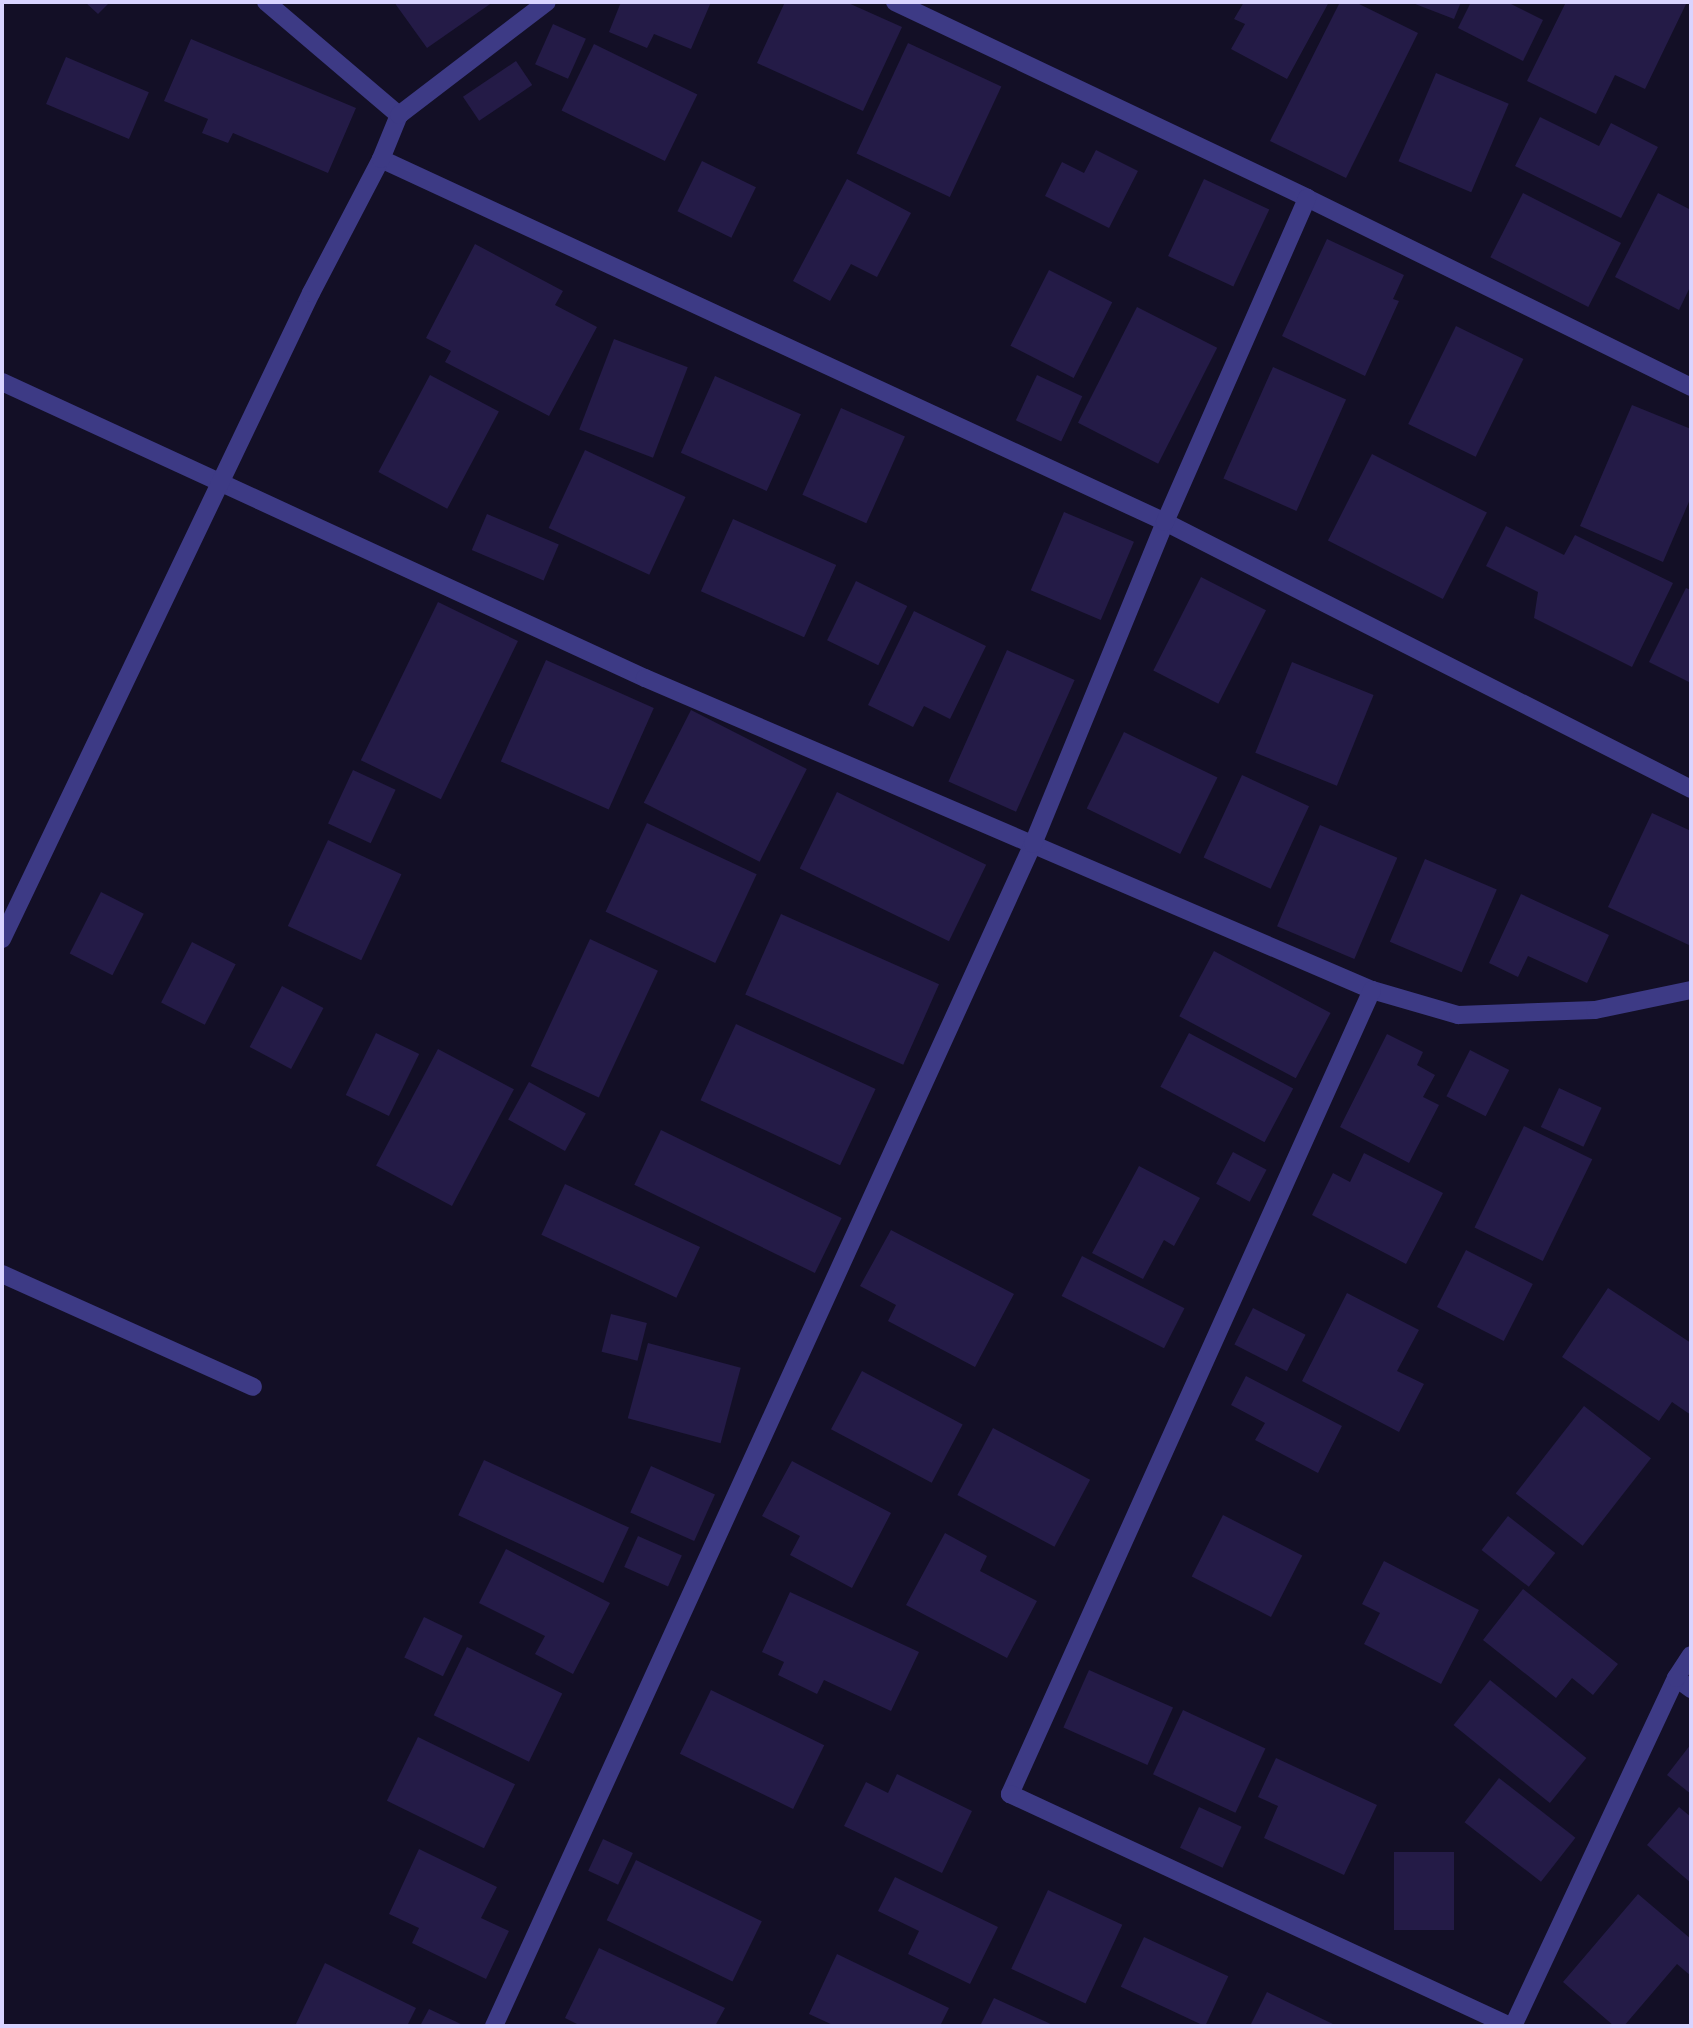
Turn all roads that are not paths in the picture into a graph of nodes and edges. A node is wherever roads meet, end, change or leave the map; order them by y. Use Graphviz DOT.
graph roads {
  1 [pos="266,2"];
  2 [pos="547,2"];
  3 [pos="895,2"];
  4 [pos="399,115"];
  5 [pos="381,159"];
  6 [pos="1307,198"];
  7 [pos="2,382"];
  8 [pos="1691,387"];
  9 [pos="220,484"];
  10 [pos="1165,522"];
  11 [pos="1691,789"];
  12 [pos="1033,844"];
  13 [pos="2,939"];
  14 [pos="1691,989"];
  15 [pos="1372,990"];
  16 [pos="2,1274"];
  17 [pos="253,1387"];
  18 [pos="1691,1655"];
  19 [pos="1676,1678"];
  20 [pos="1691,1689"];
  21 [pos="494,2026"];
  22 [pos="1511,2026"];
  1 -- 4 [label="street"];
  2 -- 4 [label="street"];
  3 -- 6 [label="street"];
  4 -- 5 [label="street"];
  5 -- 9 [label="street"];
  5 -- 10 [label="street"];
  6 -- 8 [label="street"];
  6 -- 10 [label="street"];
  7 -- 9 [label="street"];
  9 -- 12 [label="street"];
  9 -- 13 [label="street"];
  10 -- 11 [label="street"];
  10 -- 12 [label="street"];
  12 -- 15 [label="street"];
  12 -- 21 [label="street"];
  14 -- 15 [label="street"];
  15 -- 22 [label="street"];
  16 -- 17 [label="street"];
  18 -- 19 [label="street"];
  19 -- 20 [label="street"];
  19 -- 22 [label="street"];
}
